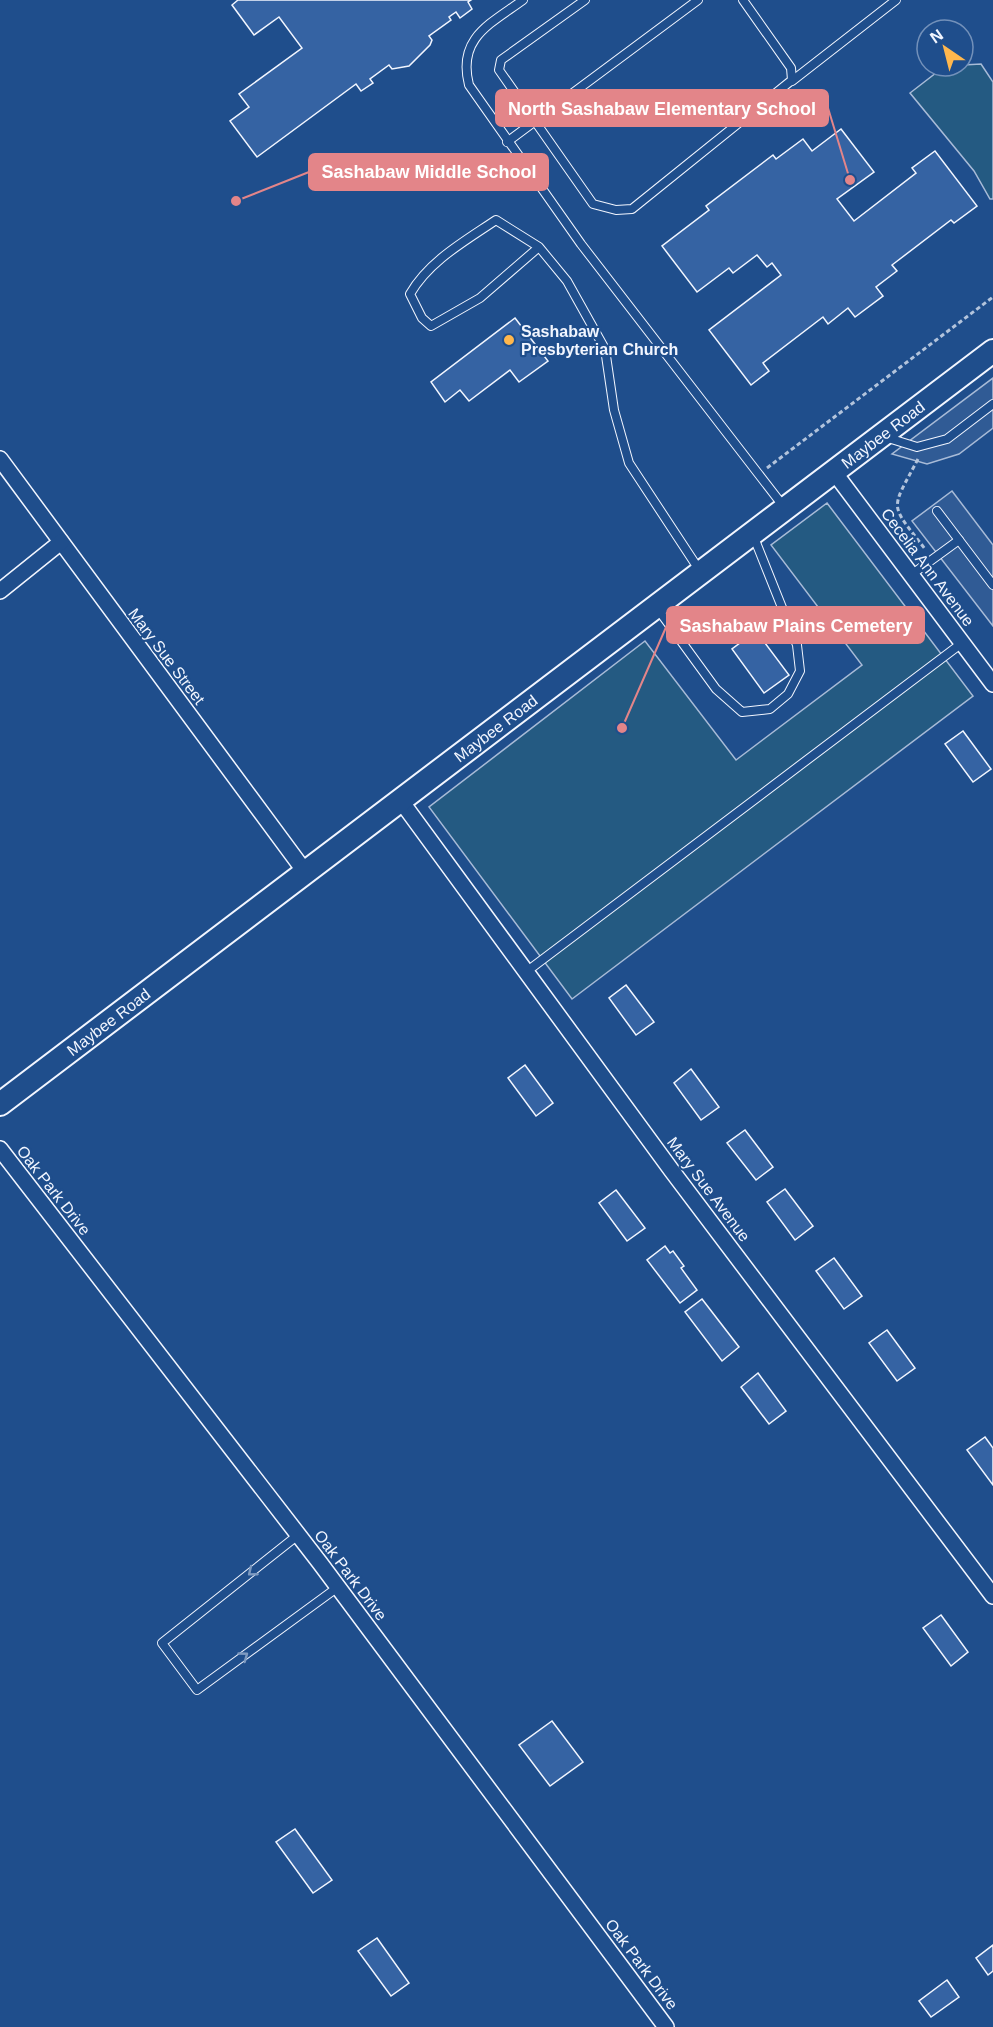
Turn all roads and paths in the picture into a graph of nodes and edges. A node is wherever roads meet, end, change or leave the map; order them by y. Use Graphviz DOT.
graph roads {
  1 [pos="523,0"];
  2 [pos="585,0"];
  3 [pos="698,0"];
  4 [pos="743,0"];
  5 [pos="896,0"];
  6 [pos="792,81"];
  7 [pos="535,124"];
  8 [pos="507,142"];
  9 [pos="539,247"];
  10 [pos="993,297"];
  11 [pos="993,351"];
  12 [pos="993,404"];
  13 [pos="881,436"];
  14 [pos="925,446"];
  15 [pos="0,459"];
  16 [pos="834,472"];
  17 [pos="759,475"];
  18 [pos="785,508"];
  19 [pos="937,511"];
  20 [pos="752,533"];
  21 [pos="959,540"];
  22 [pos="61,542"];
  23 [pos="932,560"];
  24 [pos="701,572"];
  25 [pos="911,575"];
  26 [pos="993,585"];
  27 [pos="0,591"];
  28 [pos="656,606"];
  29 [pos="962,643"];
  30 [pos="993,684"];
  31 [pos="401,801"];
  32 [pos="306,873"];
  33 [pos="526,972"];
  34 [pos="0,1104"];
  35 [pos="0,1149"];
  36 [pos="298,1535"];
  37 [pos="338,1587"];
  38 [pos="993,1596"];
  39 [pos="666,2027"];
  1 -- 8 [label="lane"];
  2 -- 7 [label="lane"];
  3 -- 7 [label="lane"];
  4 -- 6 [label="lane"];
  5 -- 6 [label="lane"];
  6 -- 7 [label="lane"];
  7 -- 8 [label="lane"];
  8 -- 17 [label="lane"];
  9 -- 9 [label="lane"];
  9 -- 24 [label="lane"];
  10 -- 17 [label="path"];
  11 -- 13 [label="main road, Maybee Road"];
  12 -- 14 [label="lane"];
  13 -- 14 [label="lane"];
  13 -- 16 [label="main road, Maybee Road"];
  14 -- 23 [label="path"];
  15 -- 22 [label="street, Mary Sue Street"];
  16 -- 18 [label="main road, Maybee Road"];
  16 -- 25 [label="street, Cecelia Ann Avenue"];
  17 -- 18 [label="lane"];
  18 -- 20 [label="main road, Maybee Road"];
  19 -- 21 [label="lane"];
  20 -- 24 [label="main road, Maybee Road"];
  20 -- 28 [label="lane"];
  21 -- 23 [label="lane"];
  21 -- 26 [label="lane"];
  22 -- 27 [label="street"];
  22 -- 32 [label="street, Mary Sue Street"];
  23 -- 25 [label="lane"];
  24 -- 28 [label="main road, Maybee Road"];
  25 -- 29 [label="street, Cecelia Ann Avenue"];
  28 -- 31 [label="main road, Maybee Road"];
  29 -- 30 [label="street, Cecelia Ann Avenue"];
  29 -- 33 [label="lane"];
  31 -- 32 [label="main road, Maybee Road"];
  31 -- 33 [label="street, Mary Sue Avenue"];
  32 -- 34 [label="main road, Maybee Road"];
  33 -- 38 [label="street, Mary Sue Avenue"];
  35 -- 36 [label="street, Oak Park Drive"];
  36 -- 37 [label="street, Oak Park Drive"];
  36 -- 37 [label="lane, one-way"];
  37 -- 39 [label="street, Oak Park Drive"];
}
